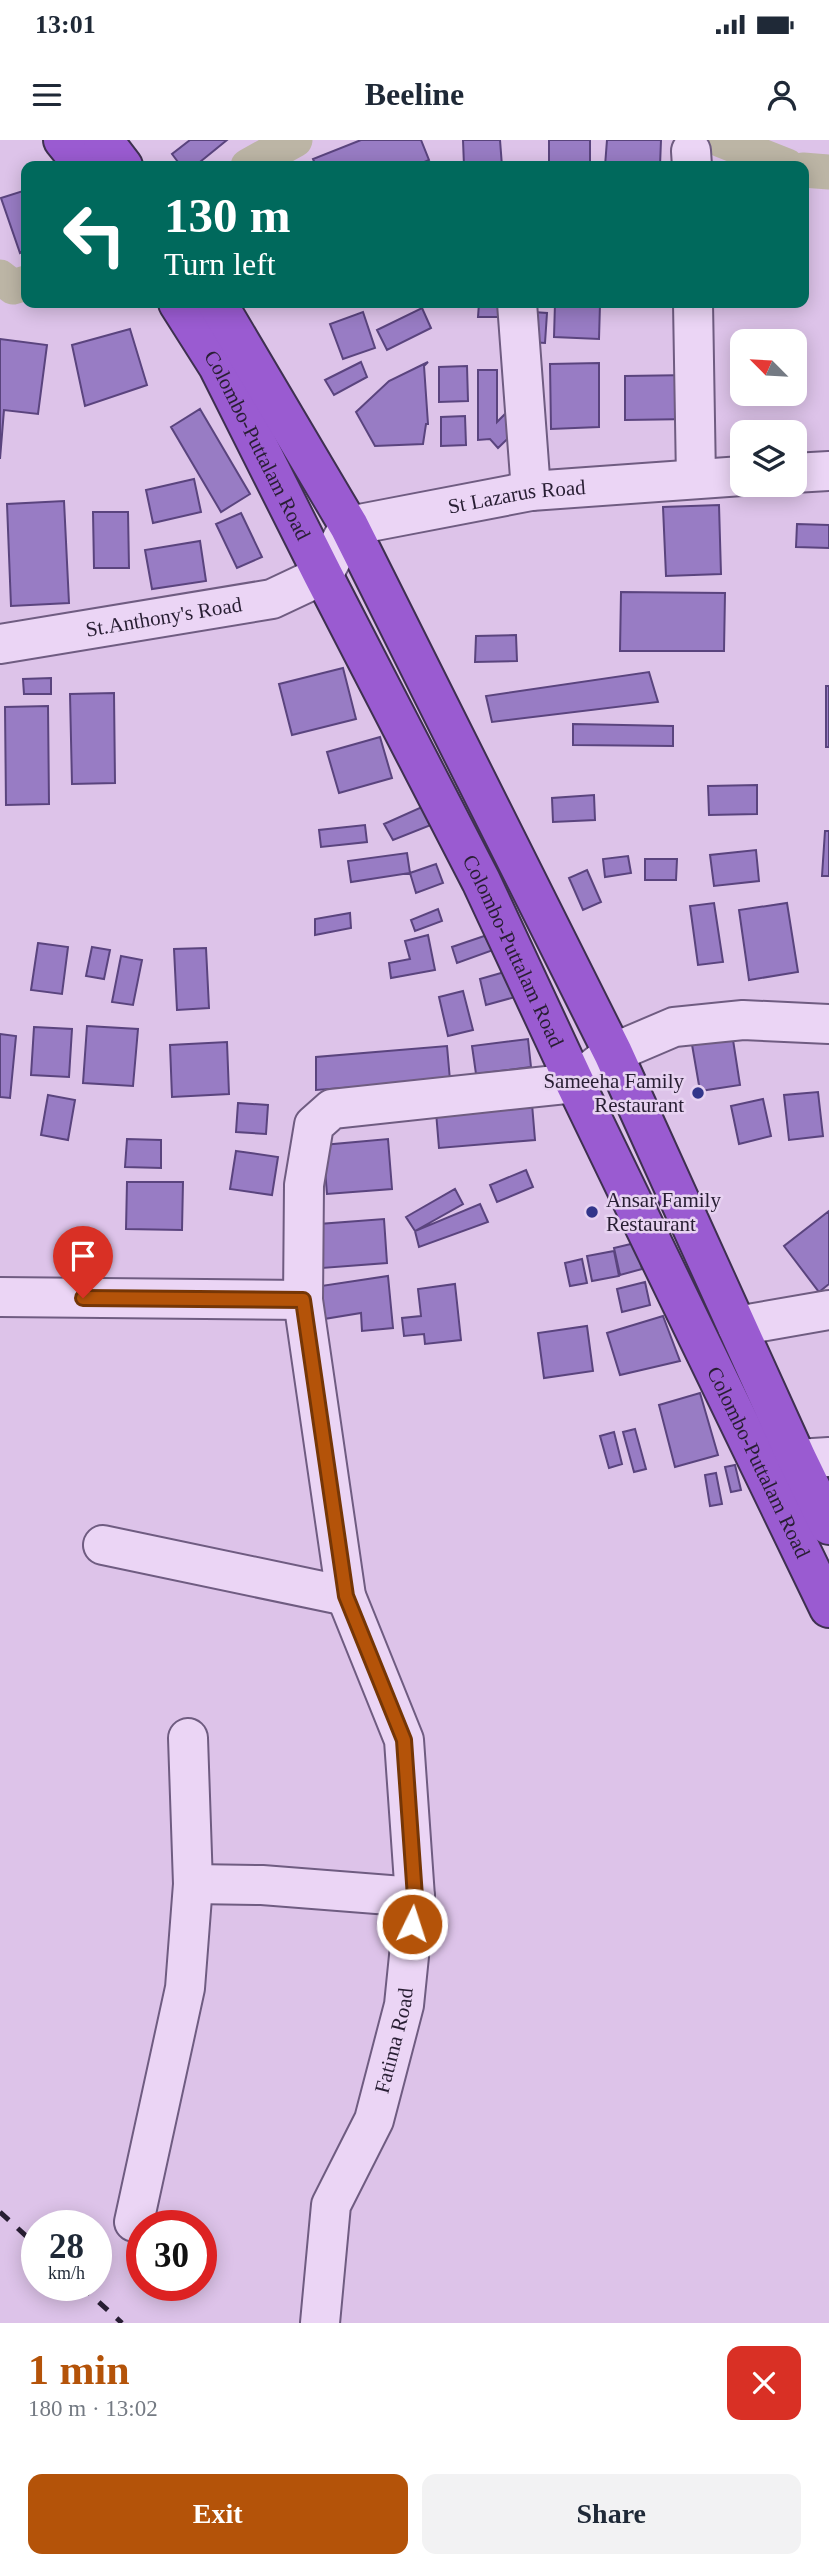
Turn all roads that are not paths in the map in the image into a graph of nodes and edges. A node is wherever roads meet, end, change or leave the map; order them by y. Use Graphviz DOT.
graph roads {
  1 [pos="63,140"];
  2 [pos="103,140"];
  3 [pos="80,161"];
  4 [pos="119,161"];
  5 [pos="181,308"];
  6 [pos="220,308"];
  7 [pos="517,308"];
  8 [pos="694,308"];
  9 [pos="829,471"];
  10 [pos="807,472"];
  11 [pos="730,477"];
  12 [pos="696,479"];
  13 [pos="531,491"];
  14 [pos="349,526"];
  15 [pos="323,575"];
  16 [pos="0,644"];
  17 [pos="829,1024"];
  18 [pos="613,1053"];
  19 [pos="575,1083"];
  20 [pos="0,1297"];
  21 [pos="303,1300"];
  22 [pos="829,1310"];
  23 [pos="737,1326"];
  24 [pos="796,1462"];
  25 [pos="829,1525"];
  26 [pos="103,1545"];
  27 [pos="346,1596"];
  28 [pos="829,1608"];
  29 [pos="188,1738"];
  30 [pos="193,1884"];
  31 [pos="415,1897"];
  32 [pos="137,2210"];
  33 [pos="320,2323"];
  1 -- 3 [label="highway"];
  2 -- 4 [label="highway"];
  5 -- 15 [label="highway, Colombo-Puttalam Road"];
  6 -- 14 [label="highway, Colombo-Puttalam Road"];
  7 -- 13 [label="street"];
  8 -- 12 [label="street"];
  9 -- 10 [label="street"];
  11 -- 12 [label="street, St Lazarus Road"];
  12 -- 13 [label="street, St Lazarus Road"];
  13 -- 14 [label="street, St Lazarus Road"];
  14 -- 15 [label="street"];
  14 -- 18 [label="highway, Colombo-Puttalam Road"];
  15 -- 16 [label="street, St.Anthony's Road"];
  15 -- 19 [label="highway, Colombo-Puttalam Road"];
  17 -- 18 [label="street"];
  18 -- 19 [label="street"];
  18 -- 23 [label="highway, Colombo-Puttalam Road"];
  19 -- 21 [label="street, Fatima Road"];
  19 -- 24 [label="highway, Colombo-Puttalam Road"];
  20 -- 21 [label="street"];
  21 -- 27 [label="street, Fatima Road"];
  22 -- 23 [label="street"];
  23 -- 24 [label="highway, Colombo-Puttalam Road"];
  24 -- 25 [label="highway, Colombo-Puttalam Road"];
  24 -- 28 [label="highway, Colombo-Puttalam Road"];
  26 -- 27 [label="street"];
  27 -- 31 [label="street, Fatima Road"];
  29 -- 30 [label="street"];
  30 -- 31 [label="street"];
  30 -- 32 [label="street"];
  31 -- 33 [label="street, Fatima Road"];
}
